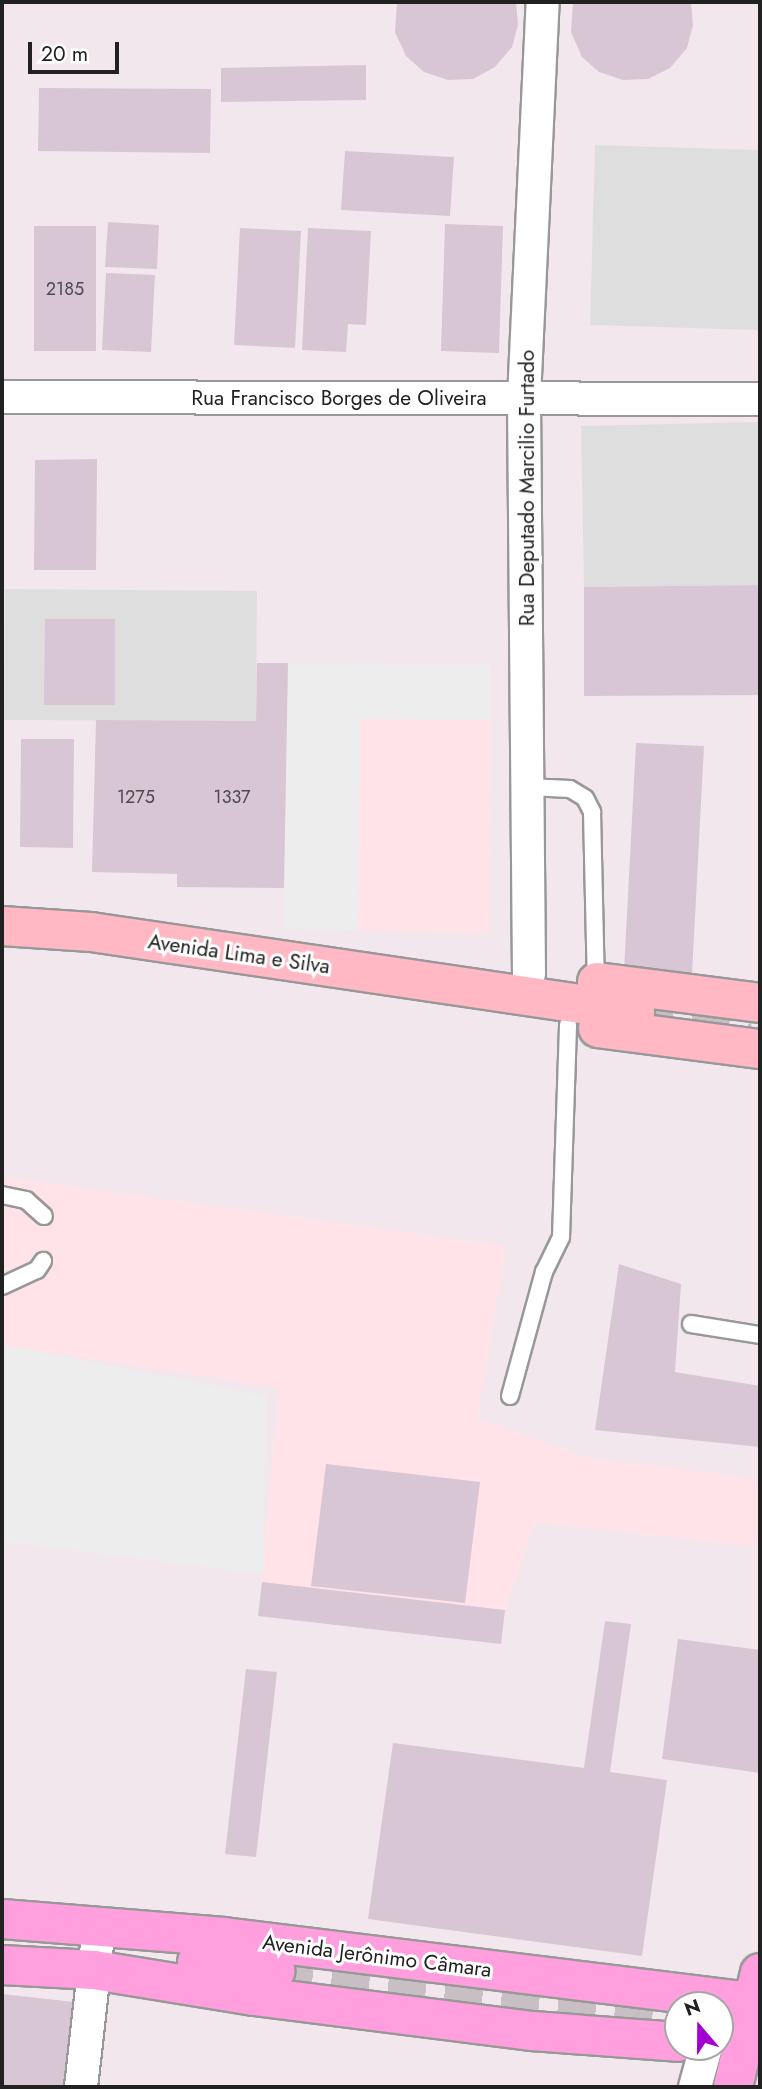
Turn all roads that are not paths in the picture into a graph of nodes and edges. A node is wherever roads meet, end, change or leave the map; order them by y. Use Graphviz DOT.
graph roads {
  1 [pos="543,2"];
  2 [pos="2,397"];
  3 [pos="524,398"];
  4 [pos="760,399"];
  5 [pos="527,787"];
  6 [pos="2,926"];
  7 [pos="529,974"];
  8 [pos="596,982"];
  9 [pos="475,989"];
  10 [pos="760,1003"];
  11 [pos="635,1012"];
  12 [pos="568,1025"];
  13 [pos="760,1049"];
  14 [pos="2,1195"];
  15 [pos="44,1216"];
  16 [pos="43,1261"];
  17 [pos="2,1286"];
  18 [pos="691,1324"];
  19 [pos="760,1335"];
  20 [pos="510,1396"];
  21 [pos="2,1919"];
  22 [pos="99,1926"];
  23 [pos="155,1931"];
  24 [pos="192,1962"];
  25 [pos="2,1965"];
  26 [pos="94,1970"];
  27 [pos="275,1970"];
  28 [pos="134,1976"];
  29 [pos="756,1987"];
  30 [pos="734,2026"];
  31 [pos="664,2041"];
  32 [pos="713,2061"];
  33 [pos="726,2061"];
  34 [pos="81,2087"];
  35 [pos="695,2087"];
  36 [pos="733,2087"];
  1 -- 3 [label="street, Rua Deputado Marcilio Furtado"];
  2 -- 3 [label="street, Rua Francisco Borges de Oliveira"];
  3 -- 4 [label="street, Rua Francisco Borges de Oliveira"];
  3 -- 5 [label="street, Rua Deputado Marcilio Furtado"];
  5 -- 7 [label="street, Rua Deputado Marcilio Furtado"];
  5 -- 8 [label="lane"];
  6 -- 9 [label="main road, Avenida Lima e Silva"];
  7 -- 8 [label="main road, Avenida Lima e Silva"];
  7 -- 9 [label="main road, Avenida Lima e Silva"];
  8 -- 10 [label="main road, Avenida Lima e Silva"];
  9 -- 11 [label="main road"];
  9 -- 12 [label="main road, Avenida Lima e Silva"];
  12 -- 13 [label="main road, Avenida Lima e Silva"];
  12 -- 20 [label="lane"];
  14 -- 15 [label="lane"];
  16 -- 17 [label="lane"];
  18 -- 19 [label="lane"];
  21 -- 22 [label="main road, Avenida Jerônimo Câmara"];
  22 -- 23 [label="main road, Avenida Jerônimo Câmara"];
  22 -- 26 [label="street"];
  23 -- 24 [label="main road"];
  23 -- 29 [label="main road, Avenida Jerônimo Câmara"];
  24 -- 27 [label="main road"];
  24 -- 28 [label="main road"];
  25 -- 26 [label="main road"];
  26 -- 28 [label="main road"];
  26 -- 34 [label="street"];
  28 -- 31 [label="main road"];
  29 -- 30 [label="main road"];
  32 -- 35 [label="street"];
  33 -- 36 [label="main road"];
}
